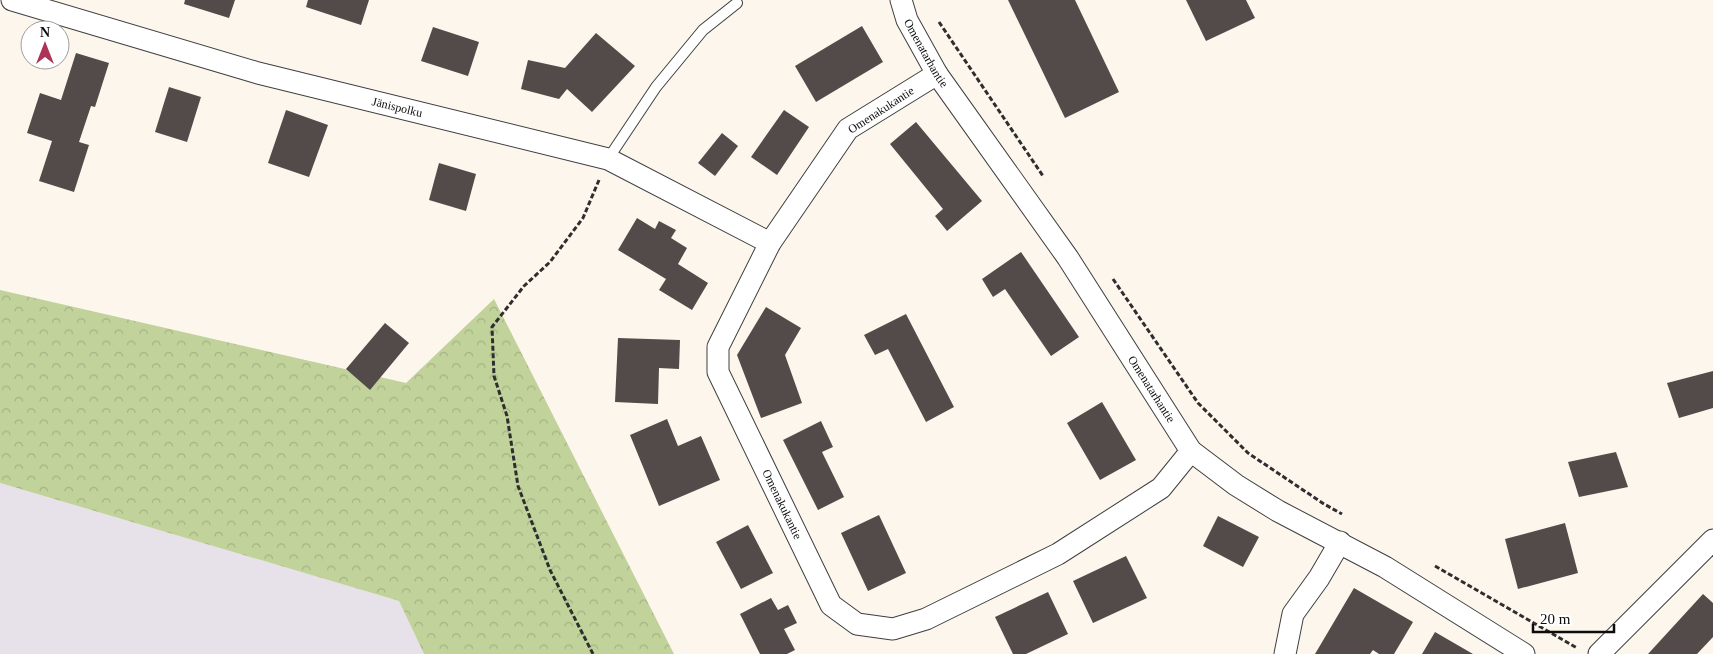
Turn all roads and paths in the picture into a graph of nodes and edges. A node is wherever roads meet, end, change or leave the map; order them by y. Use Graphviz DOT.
graph roads {
  1 [pos="12,0"];
  2 [pos="901,0"];
  3 [pos="737,3"];
  4 [pos="937,19"];
  5 [pos="937,74"];
  6 [pos="608,159"];
  7 [pos="1044,178"];
  8 [pos="770,243"];
  9 [pos="1110,274"];
  10 [pos="1191,451"];
  11 [pos="1350,518"];
  12 [pos="1713,540"];
  13 [pos="1340,542"];
  14 [pos="1432,565"];
  15 [pos="1589,652"];
  16 [pos="593,654"];
  17 [pos="1285,654"];
  18 [pos="1524,654"];
  1 -- 6 [label="street, Jänispolku"];
  2 -- 5 [label="street, Omenatarhantie"];
  3 -- 6 [label="lane"];
  4 -- 7 [label="path"];
  5 -- 8 [label="street, Omenakukantie"];
  5 -- 10 [label="street, Omenatarhantie"];
  6 -- 8 [label="street, Jänispolku"];
  6 -- 16 [label="path"];
  8 -- 10 [label="street, Omenakukantie"];
  9 -- 11 [label="path"];
  10 -- 13 [label="street, Omenatarhantie"];
  12 -- 15 [label="street"];
  13 -- 17 [label="street"];
  13 -- 18 [label="street, Omenatarhantie"];
  14 -- 15 [label="path"];
}
